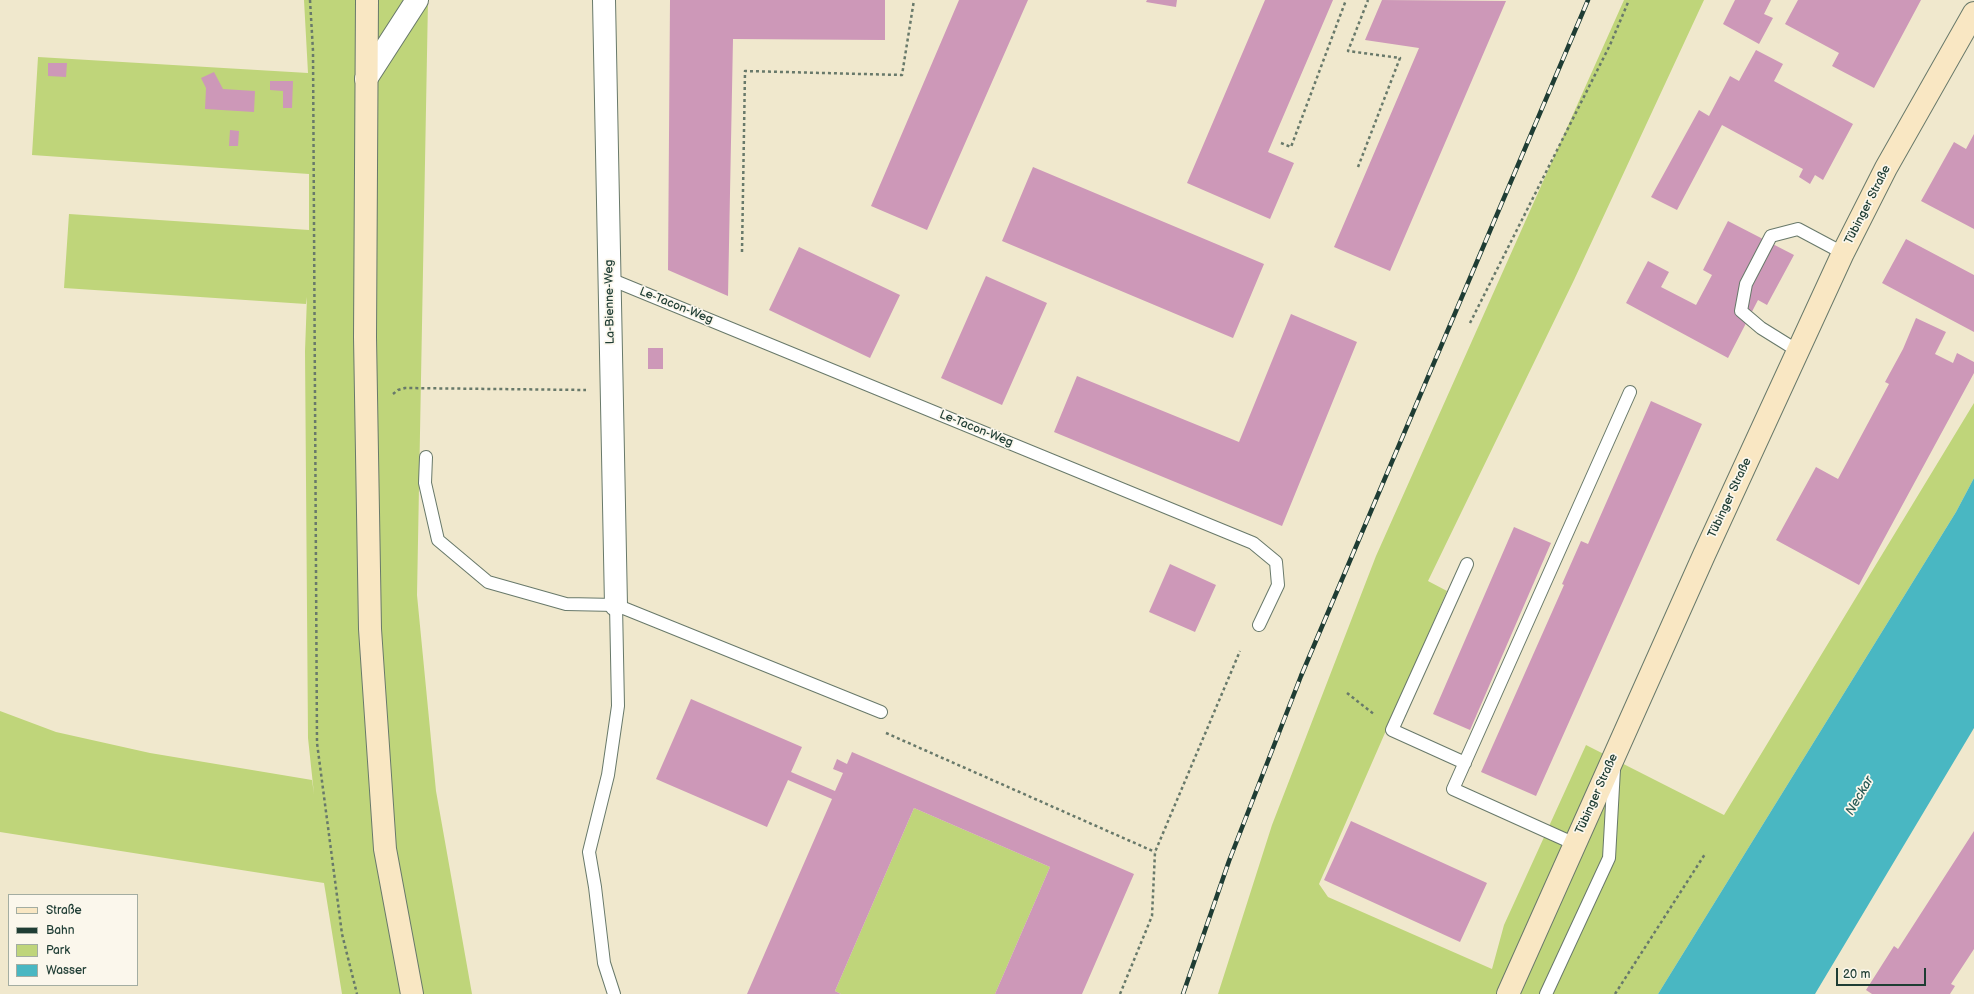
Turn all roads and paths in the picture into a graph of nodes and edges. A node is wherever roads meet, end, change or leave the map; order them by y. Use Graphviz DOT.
graph roads {
  1 [pos="310,0"];
  2 [pos="367,0"];
  3 [pos="417,0"];
  4 [pos="604,0"];
  5 [pos="914,0"];
  6 [pos="1346,0"];
  7 [pos="1368,0"];
  8 [pos="1629,0"];
  9 [pos="1974,13"];
  10 [pos="366,79"];
  11 [pos="1281,143"];
  12 [pos="1358,167"];
  13 [pos="742,252"];
  14 [pos="1843,253"];
  15 [pos="610,279"];
  16 [pos="1470,323"];
  17 [pos="1798,351"];
  18 [pos="612,390"];
  19 [pos="1630,392"];
  20 [pos="391,398"];
  21 [pos="426,457"];
  22 [pos="1467,564"];
  23 [pos="616,605"];
  24 [pos="1259,624"];
  25 [pos="1240,651"];
  26 [pos="1347,693"];
  27 [pos="881,712"];
  28 [pos="1392,730"];
  29 [pos="1615,754"];
  30 [pos="1465,763"];
  31 [pos="1575,844"];
  32 [pos="1155,852"];
  33 [pos="1705,854"];
  34 [pos="357,994"];
  35 [pos="412,994"];
  36 [pos="614,994"];
  37 [pos="1120,994"];
  38 [pos="1508,994"];
  39 [pos="1546,994"];
  40 [pos="1615,994"];
  1 -- 34 [label="path"];
  2 -- 10 [label="main road"];
  3 -- 10 [label="street"];
  4 -- 15 [label="street, La-Bienne-Weg"];
  5 -- 13 [label="path"];
  6 -- 11 [label="path"];
  7 -- 12 [label="path"];
  8 -- 16 [label="path"];
  9 -- 14 [label="main road, Tübinger Straße"];
  10 -- 35 [label="main road"];
  14 -- 17 [label="main road, Tübinger Straße"];
  14 -- 17 [label="lane"];
  15 -- 18 [label="street, La-Bienne-Weg"];
  15 -- 24 [label="lane, Le-Tacon-Weg"];
  17 -- 29 [label="main road, Tübinger Straße"];
  18 -- 20 [label="path"];
  18 -- 23 [label="street, La-Bienne-Weg"];
  19 -- 30 [label="lane"];
  21 -- 23 [label="lane"];
  22 -- 28 [label="lane"];
  23 -- 27 [label="lane"];
  23 -- 36 [label="lane"];
  25 -- 32 [label="path"];
  26 -- 28 [label="path"];
  27 -- 32 [label="path"];
  28 -- 30 [label="lane"];
  29 -- 31 [label="main road, Tübinger Straße"];
  29 -- 39 [label="lane"];
  30 -- 31 [label="lane"];
  31 -- 38 [label="main road, Tübinger Straße"];
  32 -- 37 [label="path"];
  33 -- 40 [label="path"];
}
